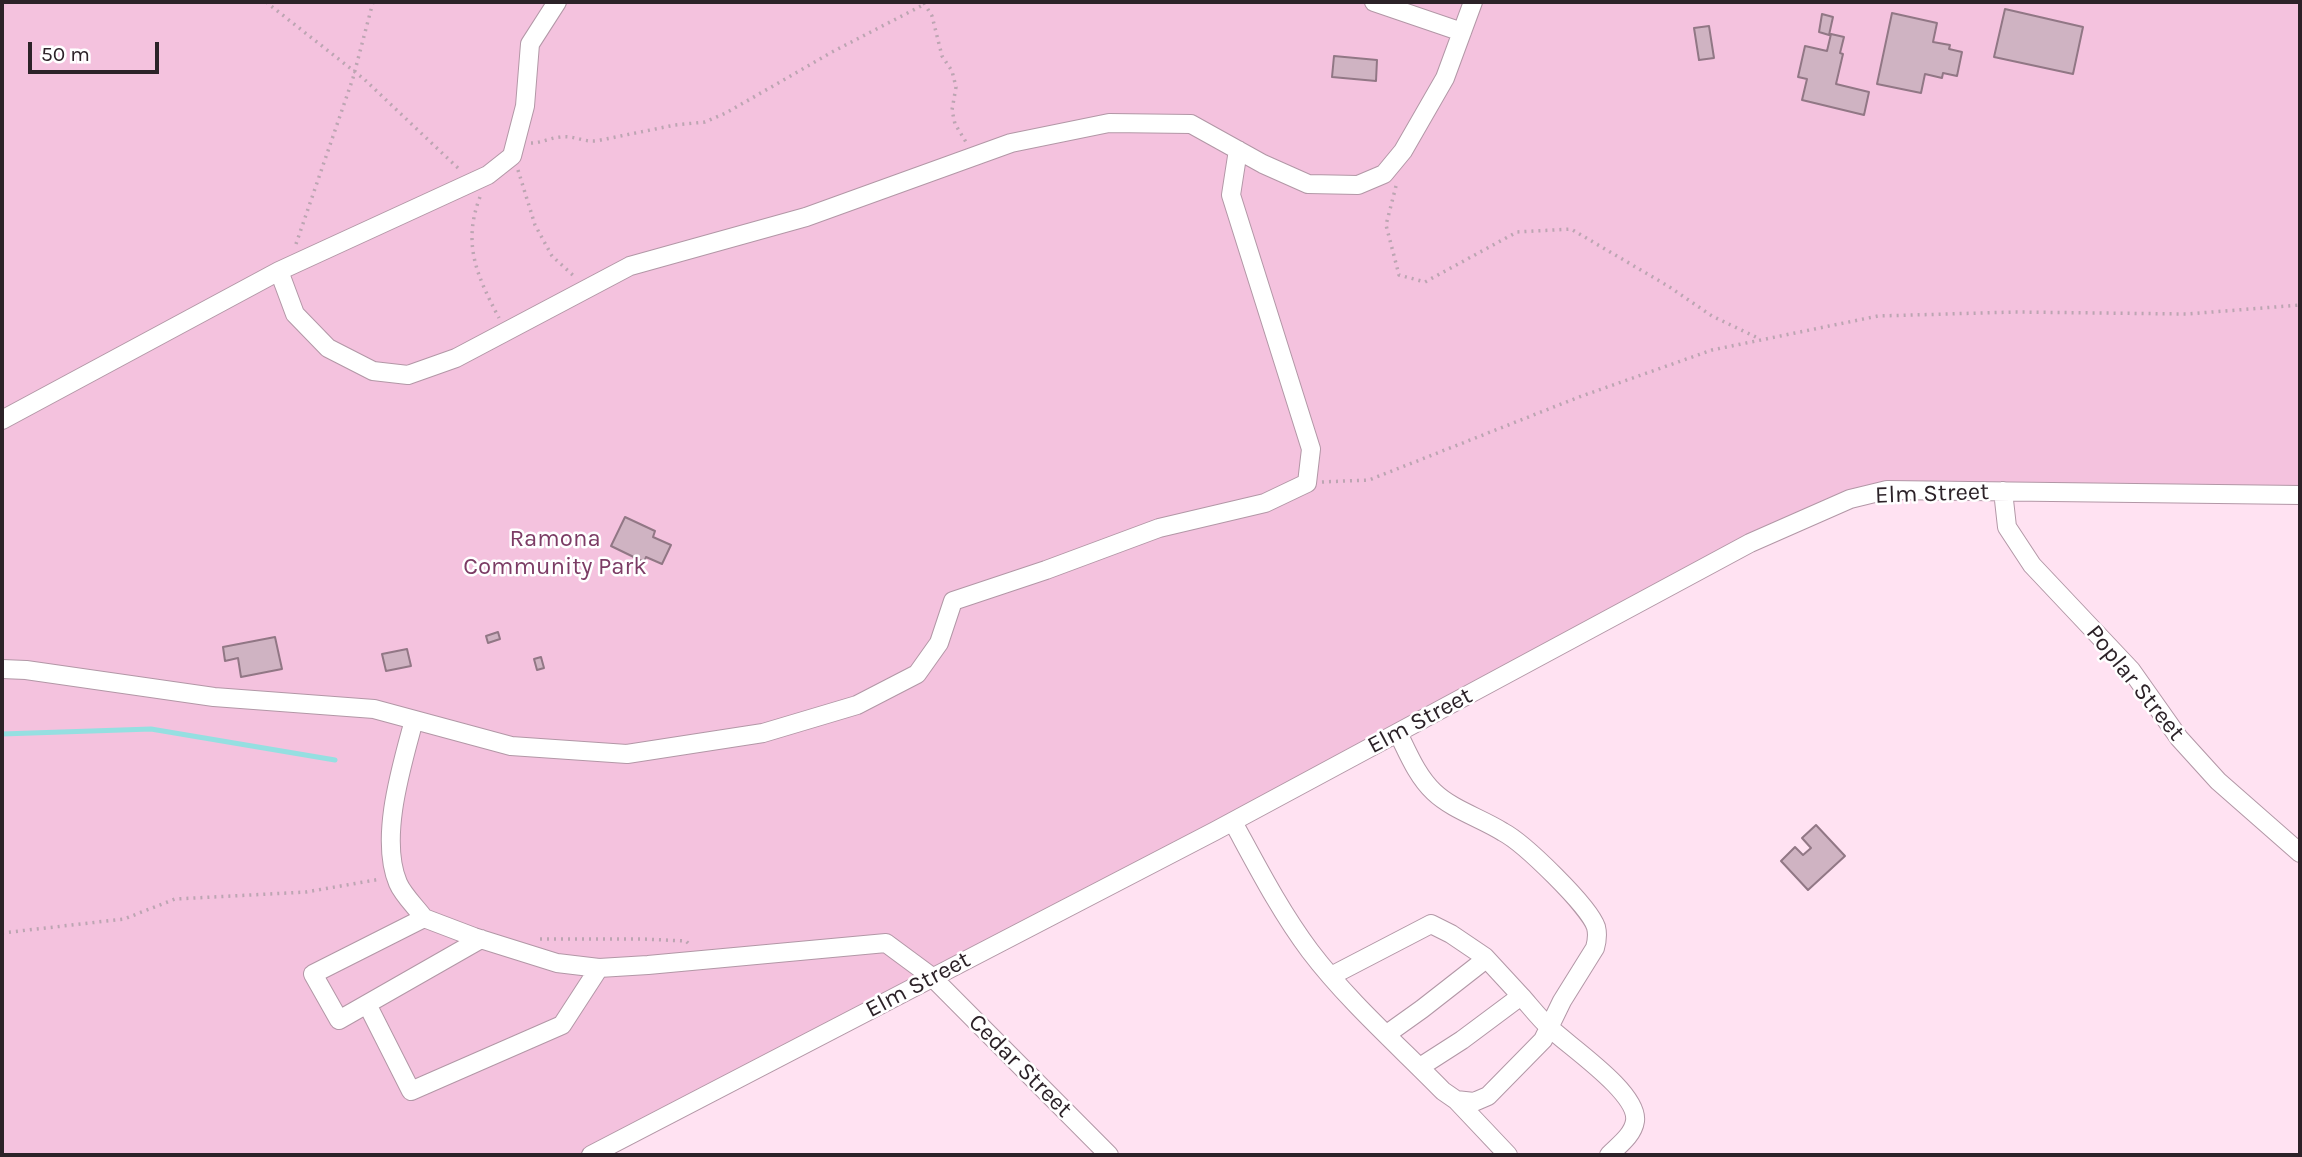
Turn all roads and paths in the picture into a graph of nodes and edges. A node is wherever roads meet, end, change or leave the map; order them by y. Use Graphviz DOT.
graph roads {
  1 [pos="266,2"];
  2 [pos="373,2"];
  3 [pos="557,2"];
  4 [pos="1374,2"];
  5 [pos="1473,2"];
  6 [pos="924,3"];
  7 [pos="1462,32"];
  8 [pos="355,72"];
  9 [pos="513,150"];
  10 [pos="1238,150"];
  11 [pos="974,156"];
  12 [pos="1391,165"];
  13 [pos="481,178"];
  14 [pos="284,269"];
  15 [pos="588,288"];
  16 [pos="2300,305"];
  17 [pos="506,332"];
  18 [pos="1761,340"];
  19 [pos="2,420"];
  20 [pos="1307,483"];
  21 [pos="2003,491"];
  22 [pos="2300,495"];
  23 [pos="2,669"];
  24 [pos="415,720"];
  25 [pos="1398,733"];
  26 [pos="1233,822"];
  27 [pos="2300,853"];
  28 [pos="397,877"];
  29 [pos="424,918"];
  30 [pos="2,933"];
  31 [pos="481,939"];
  32 [pos="531,939"];
  33 [pos="1486,959"];
  34 [pos="706,960"];
  35 [pos="599,968"];
  36 [pos="1331,976"];
  37 [pos="932,977"];
  38 [pos="1521,996"];
  39 [pos="367,1004"];
  40 [pos="1549,1027"];
  41 [pos="1387,1034"];
  42 [pos="1420,1067"];
  43 [pos="1456,1100"];
  44 [pos="592,1155"];
  45 [pos="1109,1155"];
  46 [pos="1508,1155"];
  47 [pos="1609,1155"];
  1 -- 8 [label="path"];
  2 -- 8 [label="path"];
  3 -- 9 [label="street"];
  4 -- 7 [label="street"];
  5 -- 7 [label="street"];
  6 -- 9 [label="path"];
  6 -- 11 [label="path"];
  7 -- 12 [label="street"];
  8 -- 13 [label="path"];
  8 -- 14 [label="path"];
  9 -- 13 [label="street"];
  9 -- 15 [label="path"];
  10 -- 11 [label="street"];
  10 -- 12 [label="street"];
  10 -- 20 [label="street"];
  11 -- 15 [label="street"];
  12 -- 18 [label="path"];
  13 -- 14 [label="street"];
  13 -- 17 [label="path"];
  14 -- 17 [label="street"];
  14 -- 19 [label="street"];
  15 -- 17 [label="street"];
  16 -- 18 [label="path"];
  18 -- 20 [label="path"];
  20 -- 24 [label="street"];
  21 -- 22 [label="street, Elm Street"];
  21 -- 25 [label="street, Elm Street"];
  21 -- 27 [label="street, Poplar Street"];
  23 -- 24 [label="street"];
  24 -- 28 [label="street"];
  25 -- 26 [label="street, Elm Street"];
  25 -- 40 [label="street"];
  26 -- 36 [label="street"];
  26 -- 37 [label="street, Elm Street"];
  28 -- 29 [label="street"];
  28 -- 30 [label="path"];
  29 -- 31 [label="street, Cedar Street"];
  29 -- 39 [label="street"];
  31 -- 35 [label="street, Cedar Street"];
  31 -- 39 [label="street"];
  32 -- 34 [label="path"];
  33 -- 36 [label="street"];
  33 -- 38 [label="street"];
  33 -- 41 [label="street"];
  34 -- 35 [label="street, Cedar Street"];
  34 -- 37 [label="street, Cedar Street"];
  35 -- 39 [label="street"];
  36 -- 41 [label="street"];
  37 -- 44 [label="street, Elm Street"];
  37 -- 45 [label="street, Cedar Street"];
  38 -- 40 [label="street"];
  38 -- 42 [label="street"];
  40 -- 43 [label="street"];
  40 -- 47 [label="street"];
  41 -- 42 [label="street"];
  42 -- 43 [label="street"];
  43 -- 46 [label="street"];
}
